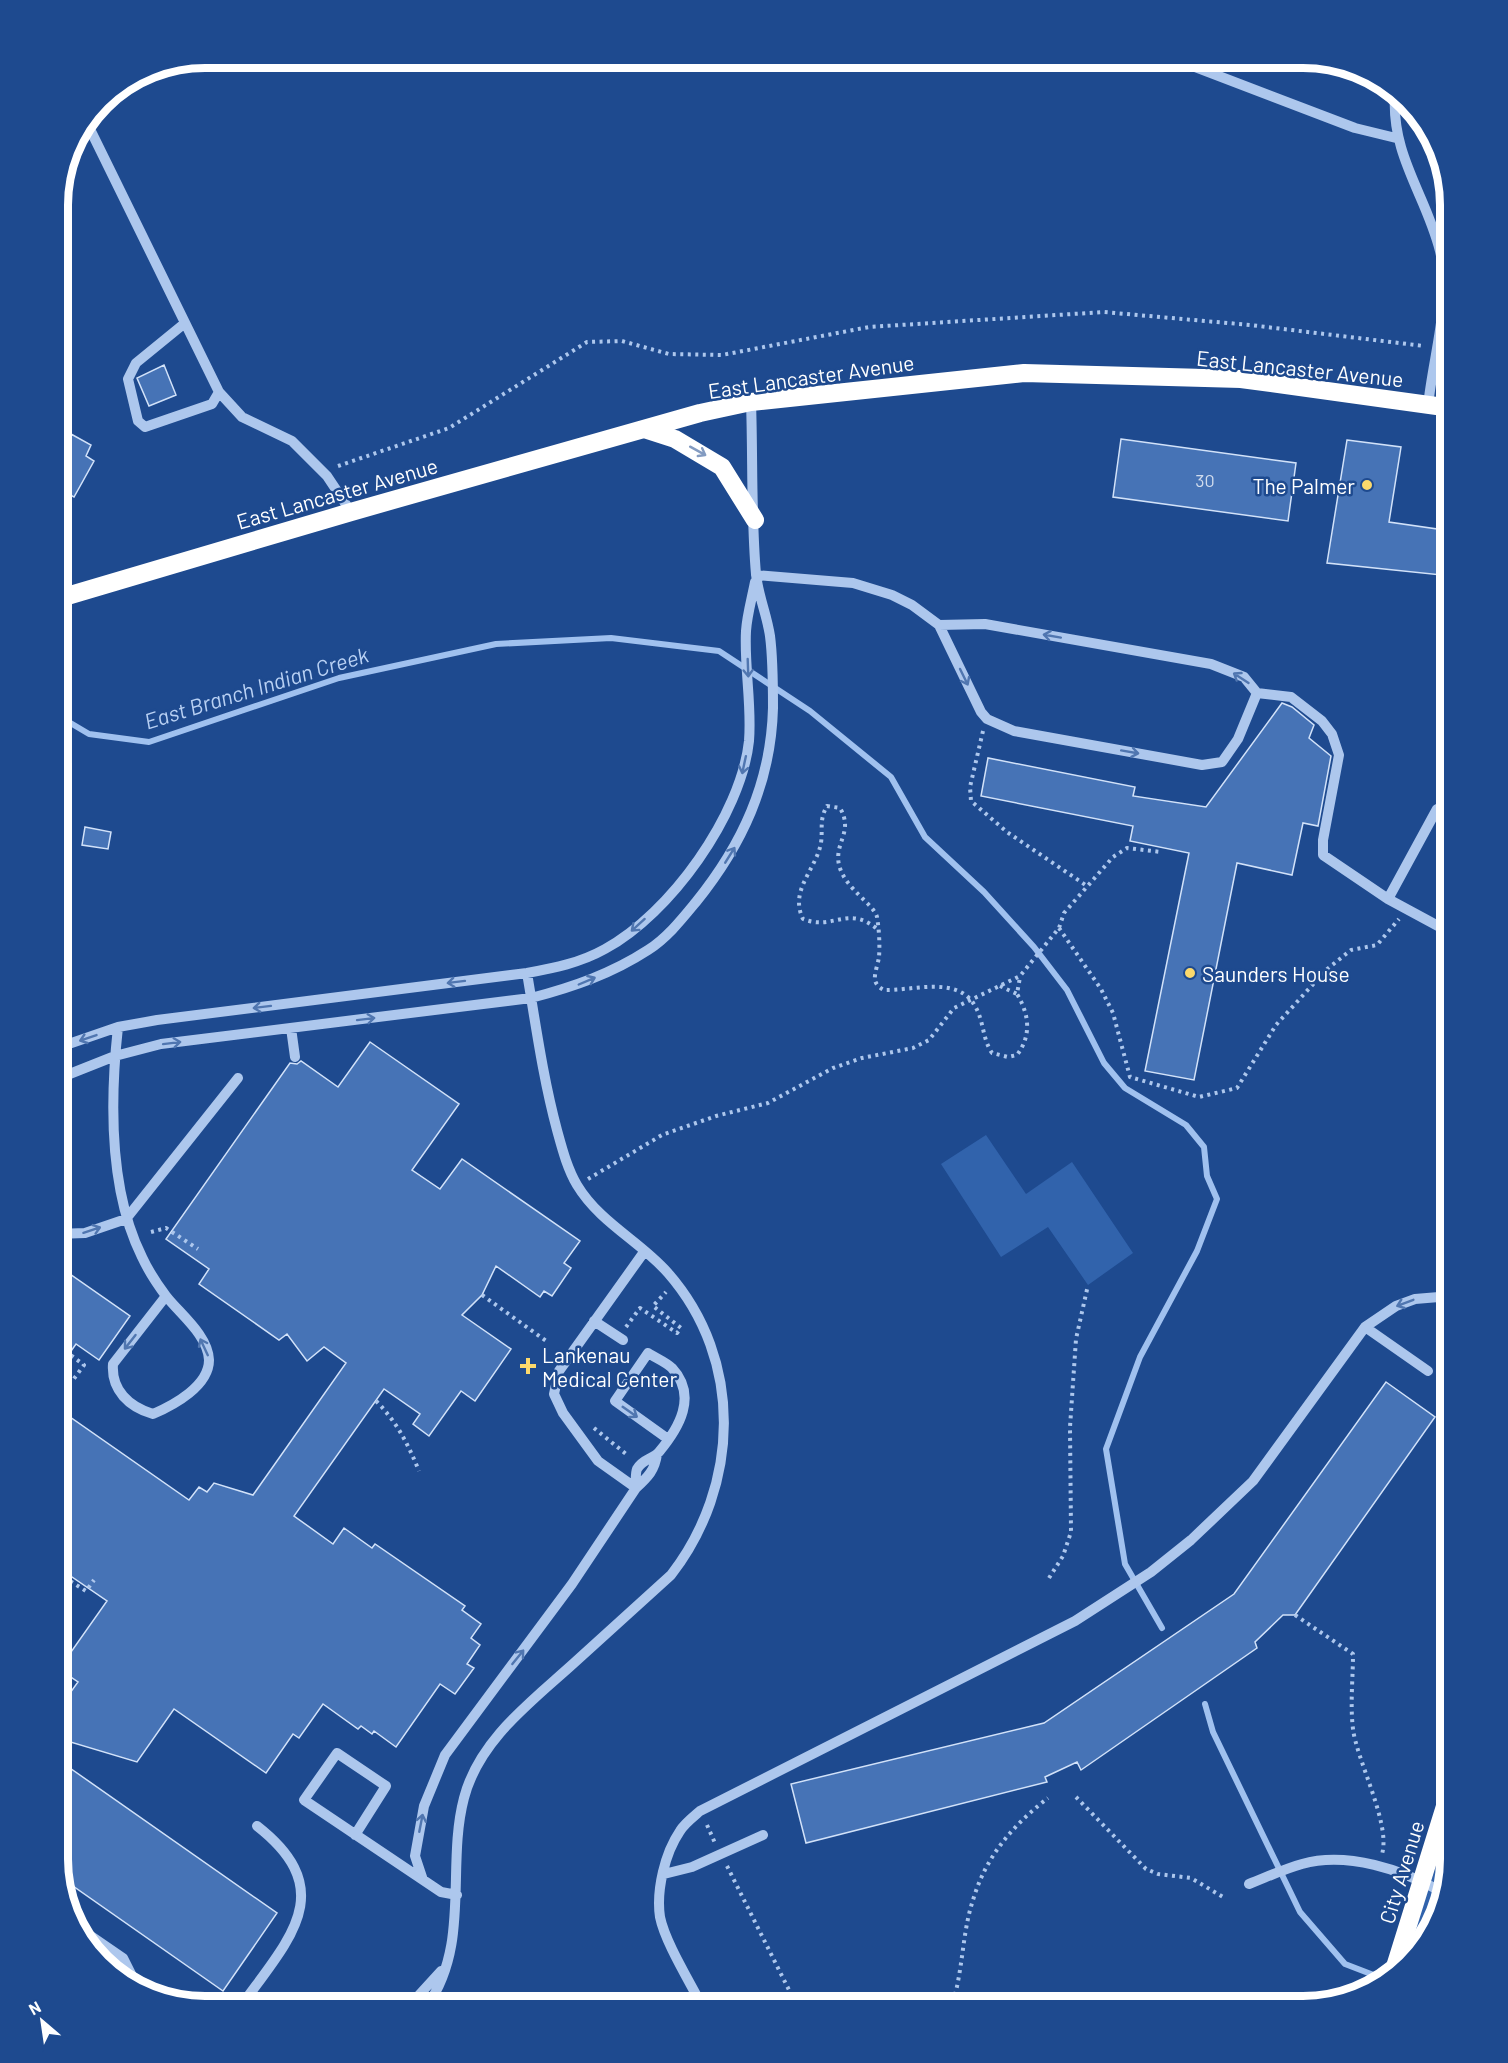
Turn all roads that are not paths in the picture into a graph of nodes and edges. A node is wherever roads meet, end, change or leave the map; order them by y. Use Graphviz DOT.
graph roads {
  1 [pos="1198,68"];
  2 [pos="1395,104"];
  3 [pos="90,130"];
  4 [pos="1396,138"];
  5 [pos="1440,251"];
  6 [pos="1440,316"];
  7 [pos="185,323"];
  8 [pos="219,392"];
  9 [pos="751,402"];
  10 [pos="1428,406"];
  11 [pos="1440,407"];
  12 [pos="644,429"];
  13 [pos="351,512"];
  14 [pos="755,520"];
  15 [pos="756,575"];
  16 [pos="68,595"];
  17 [pos="939,625"];
  18 [pos="1257,693"];
  19 [pos="1437,809"];
  20 [pos="1388,898"];
  21 [pos="1440,927"];
  22 [pos="527,973"];
  23 [pos="531,998"];
  24 [pos="118,1027"];
  25 [pos="291,1028"];
  26 [pos="68,1044"];
  27 [pos="115,1056"];
  28 [pos="295,1057"];
  29 [pos="68,1075"];
  30 [pos="238,1078"];
  31 [pos="126,1219"];
  32 [pos="68,1234"];
  33 [pos="644,1252"];
  34 [pos="166,1296"];
  35 [pos="1440,1297"];
  36 [pos="594,1321"];
  37 [pos="1365,1327"];
  38 [pos="621,1339"];
  39 [pos="1428,1371"];
  40 [pos="668,1439"];
  41 [pos="636,1488"];
  42 [pos="1440,1823"];
  43 [pos="257,1826"];
  44 [pos="355,1834"];
  45 [pos="763,1835"];
  46 [pos="664,1874"];
  47 [pos="423,1880"];
  48 [pos="1422,1881"];
  49 [pos="1249,1884"];
  50 [pos="1437,1889"];
  51 [pos="457,1895"];
  52 [pos="93,1937"];
  53 [pos="1398,1957"];
  54 [pos="445,1966"];
  55 [pos="131,1974"];
  56 [pos="249,1995"];
  57 [pos="419,1995"];
  58 [pos="434,1995"];
  59 [pos="697,1995"];
  1 -- 4 [label="street"];
  2 -- 4 [label="street"];
  3 -- 7 [label="street"];
  4 -- 5 [label="street"];
  6 -- 10 [label="street"];
  7 -- 8 [label="street"];
  7 -- 8 [label="street"];
  8 -- 13 [label="street"];
  9 -- 10 [label="highway, East Lancaster Avenue"];
  9 -- 12 [label="highway, East Lancaster Avenue"];
  9 -- 14 [label="street"];
  10 -- 11 [label="highway, East Lancaster Avenue"];
  12 -- 13 [label="highway, East Lancaster Avenue"];
  12 -- 14 [label="highway, one-way"];
  13 -- 16 [label="highway, East Lancaster Avenue"];
  14 -- 15 [label="street"];
  15 -- 17 [label="street"];
  15 -- 22 [label="street, one-way"];
  23 -- 15 [label="street, one-way"];
  18 -- 17 [label="street, one-way"];
  17 -- 18 [label="street, one-way"];
  18 -- 20 [label="street"];
  19 -- 20 [label="street"];
  20 -- 21 [label="street"];
  22 -- 23 [label="street"];
  22 -- 24 [label="street, one-way"];
  25 -- 23 [label="street, one-way"];
  23 -- 33 [label="street"];
  24 -- 26 [label="street, one-way"];
  24 -- 27 [label="street"];
  27 -- 25 [label="street, one-way"];
  25 -- 28 [label="street"];
  27 -- 29 [label="street"];
  27 -- 31 [label="street"];
  30 -- 31 [label="street"];
  32 -- 31 [label="street, one-way"];
  31 -- 34 [label="street"];
  33 -- 36 [label="street"];
  33 -- 51 [label="street"];
  34 -- 34 [label="street, one-way"];
  35 -- 37 [label="street, one-way"];
  36 -- 38 [label="street"];
  36 -- 41 [label="street"];
  37 -- 39 [label="street"];
  37 -- 46 [label="street"];
  40 -- 40 [label="street, one-way"];
  40 -- 41 [label="street"];
  47 -- 41 [label="street, one-way"];
  42 -- 48 [label="highway, City Avenue"];
  43 -- 56 [label="street"];
  44 -- 44 [label="street"];
  44 -- 47 [label="street"];
  45 -- 46 [label="street"];
  46 -- 59 [label="street"];
  47 -- 51 [label="street"];
  48 -- 49 [label="street"];
  48 -- 50 [label="street"];
  48 -- 53 [label="highway, City Avenue"];
  51 -- 54 [label="street"];
  52 -- 55 [label="street"];
  54 -- 57 [label="street"];
  54 -- 58 [label="street"];
}
